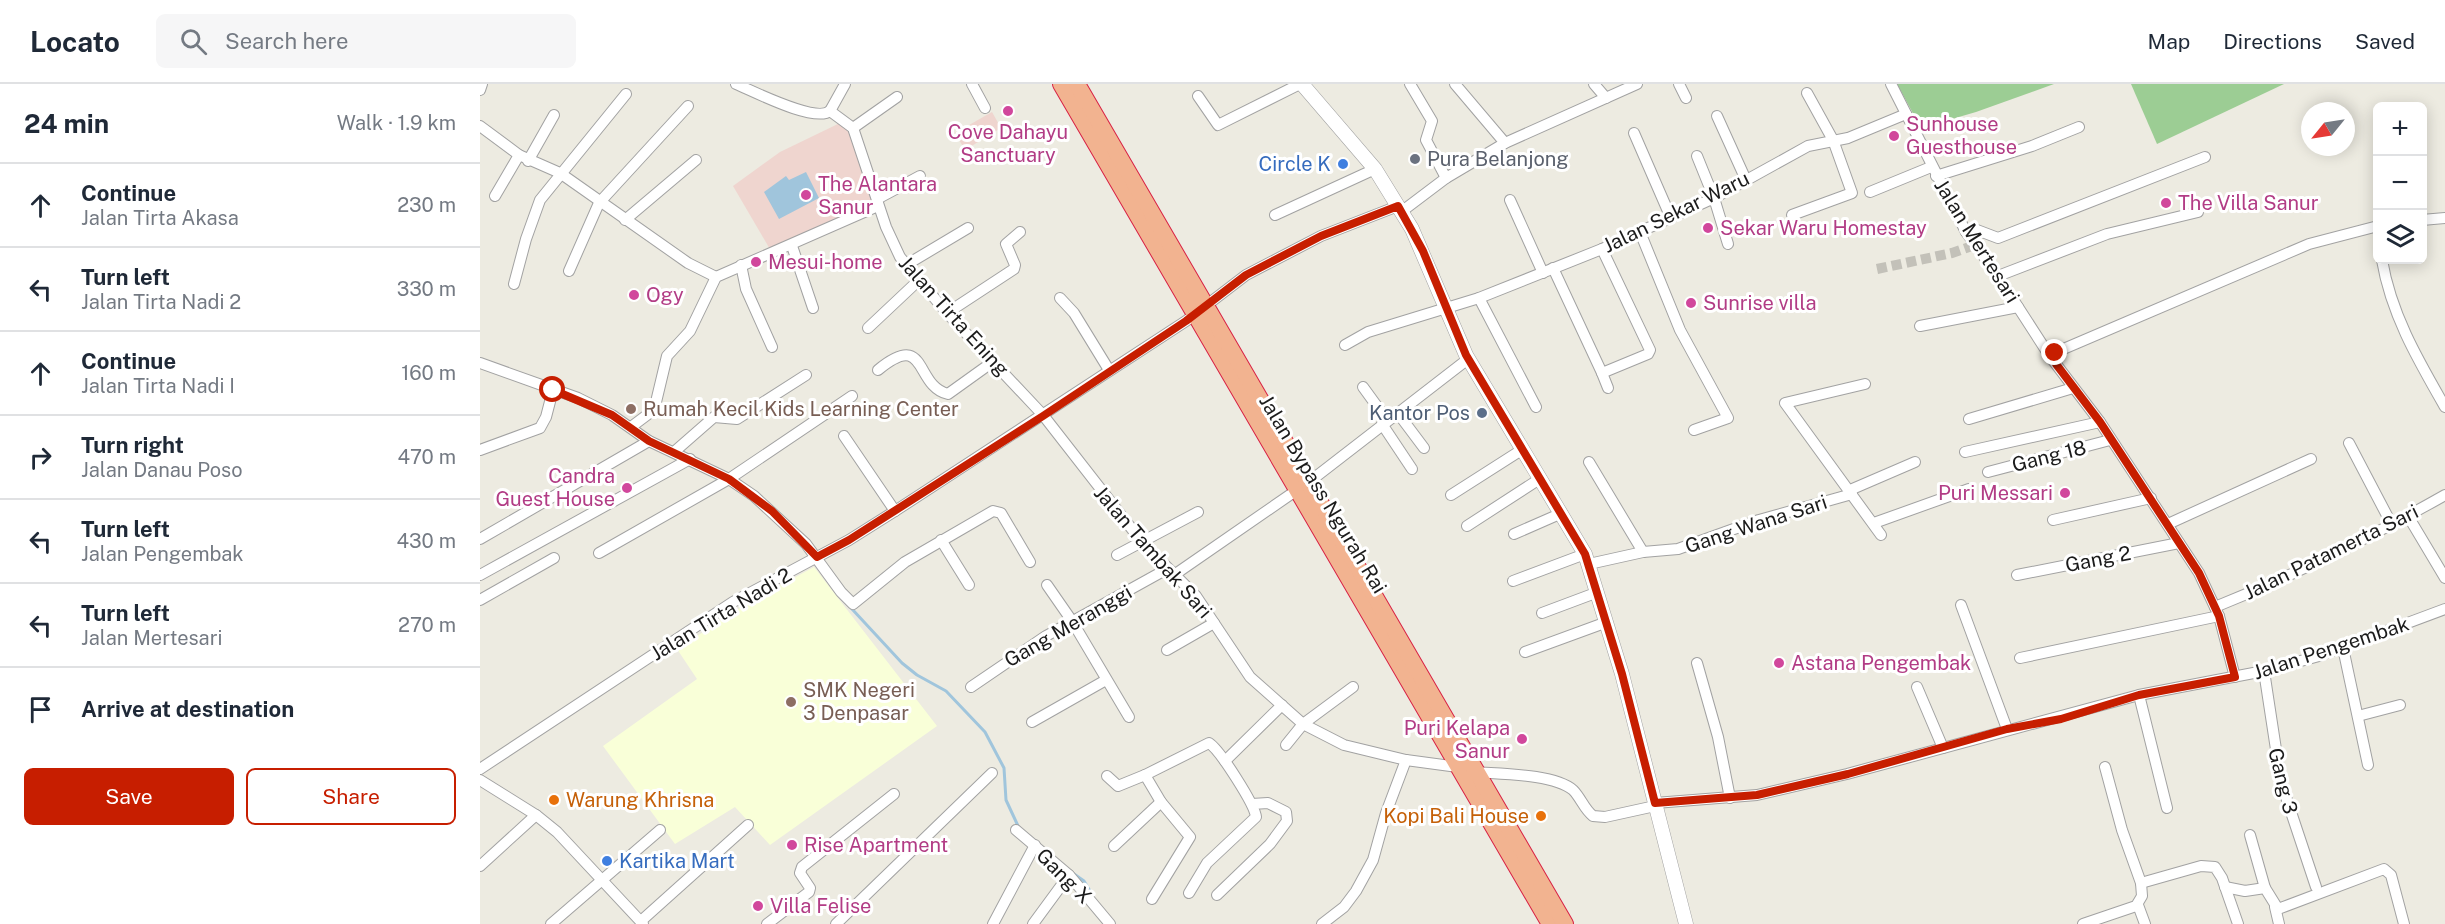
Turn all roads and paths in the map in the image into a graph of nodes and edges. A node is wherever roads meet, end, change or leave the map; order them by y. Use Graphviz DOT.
graph roads {
  1 [pos="482,84"];
  2 [pos="736,84"];
  3 [pos="845,84"];
  4 [pos="972,84"];
  5 [pos="1061,84"];
  6 [pos="1077,84"];
  7 [pos="1301,84"];
  8 [pos="1410,84"];
  9 [pos="1455,84"];
  10 [pos="1594,84"];
  11 [pos="1637,84"];
  12 [pos="1679,84"];
  13 [pos="1891,84"];
  14 [pos="480,90"];
  15 [pos="1807,93"];
  16 [pos="626,94"];
  17 [pos="1198,96"];
  18 [pos="897,97"];
  19 [pos="1606,98"];
  20 [pos="1686,98"];
  21 [pos="688,106"];
  22 [pos="985,108"];
  23 [pos="830,111"];
  24 [pos="1906,114"];
  25 [pos="554,115"];
  26 [pos="1717,116"];
  27 [pos="480,126"];
  28 [pos="2079,127"];
  29 [pos="853,128"];
  30 [pos="1634,133"];
  31 [pos="1833,140"];
  32 [pos="1505,143"];
  33 [pos="1697,156"];
  34 [pos="2205,157"];
  35 [pos="523,158"];
  36 [pos="696,160"];
  37 [pos="1375,169"];
  38 [pos="1934,171"];
  39 [pos="560,173"];
  40 [pos="920,176"];
  41 [pos="1446,178"];
  42 [pos="1746,180"];
  43 [pos="1870,192"];
  44 [pos="495,196"];
  45 [pos="1714,198"];
  46 [pos="1510,200"];
  47 [pos="878,202"];
  48 [pos="599,203"];
  49 [pos="1399,209"];
  50 [pos="2198,212"];
  51 [pos="1792,214"];
  52 [pos="1275,215"];
  53 [pos="1671,218"];
  54 [pos="2445,218"];
  55 [pos="625,220"];
  56 [pos="2427,220"];
  57 [pos="968,228"];
  58 [pos="2373,231"];
  59 [pos="1020,232"];
  60 [pos="1640,232"];
  61 [pos="1966,232"];
  62 [pos="1728,244"];
  63 [pos="792,246"];
  64 [pos="1602,249"];
  65 [pos="2383,264"];
  66 [pos="741,265"];
  67 [pos="906,265"];
  68 [pos="568,271"];
  69 [pos="1548,271"];
  70 [pos="1998,276"];
  71 [pos="716,277"];
  72 [pos="919,280"];
  73 [pos="514,285"];
  74 [pos="1060,298"];
  75 [pos="1479,298"];
  76 [pos="2018,307"];
  77 [pos="813,308"];
  78 [pos="1445,309"];
  79 [pos="1199,310"];
  80 [pos="947,313"];
  81 [pos="1920,326"];
  82 [pos="868,328"];
  83 [pos="1346,345"];
  84 [pos="772,347"];
  85 [pos="1468,359"];
  86 [pos="2055,359"];
  87 [pos="994,361"];
  88 [pos="480,363"];
  89 [pos="878,370"];
  90 [pos="1109,370"];
  91 [pos="1602,373"];
  92 [pos="806,375"];
  93 [pos="1865,384"];
  94 [pos="1363,387"];
  95 [pos="1608,388"];
  96 [pos="2073,388"];
  97 [pos="553,390"];
  98 [pos="852,396"];
  99 [pos="1536,407"];
  100 [pos="2445,407"];
  101 [pos="1397,412"];
  102 [pos="1043,416"];
  103 [pos="1969,419"];
  104 [pos="1385,422"];
  105 [pos="2100,422"];
  106 [pos="631,427"];
  107 [pos="1694,430"];
  108 [pos="844,436"];
  109 [pos="2110,440"];
  110 [pos="649,441"];
  111 [pos="2349,443"];
  112 [pos="1424,448"];
  113 [pos="1523,449"];
  114 [pos="480,450"];
  115 [pos="674,452"];
  116 [pos="1965,452"];
  117 [pos="690,459"];
  118 [pos="2311,459"];
  119 [pos="1588,462"];
  120 [pos="1915,462"];
  121 [pos="1412,469"];
  122 [pos="1988,472"];
  123 [pos="1541,478"];
  124 [pos="729,479"];
  125 [pos="1303,486"];
  126 [pos="1969,489"];
  127 [pos="1851,492"];
  128 [pos="1451,495"];
  129 [pos="2445,495"];
  130 [pos="2151,498"];
  131 [pos="895,511"];
  132 [pos="1198,512"];
  133 [pos="1562,513"];
  134 [pos="2408,516"];
  135 [pos="2053,520"];
  136 [pos="1874,523"];
  137 [pos="2168,524"];
  138 [pos="2392,525"];
  139 [pos="1467,526"];
  140 [pos="1514,534"];
  141 [pos="1881,535"];
  142 [pos="480,539"];
  143 [pos="942,540"];
  144 [pos="1142,542"];
  145 [pos="2179,543"];
  146 [pos="1643,552"];
  147 [pos="599,553"];
  148 [pos="1117,555"];
  149 [pos="817,557"];
  150 [pos="554,558"];
  151 [pos="1587,559"];
  152 [pos="1030,562"];
  153 [pos="1171,572"];
  154 [pos="480,575"];
  155 [pos="2017,575"];
  156 [pos="2445,578"];
  157 [pos="1513,581"];
  158 [pos="969,585"];
  159 [pos="1047,585"];
  160 [pos="1598,592"];
  161 [pos="480,600"];
  162 [pos="1962,605"];
  163 [pos="2445,609"];
  164 [pos="2217,611"];
  165 [pos="1542,613"];
  166 [pos="1072,621"];
  167 [pos="1607,622"];
  168 [pos="1214,623"];
  169 [pos="2343,648"];
  170 [pos="1167,650"];
  171 [pos="1525,652"];
  172 [pos="2020,658"];
  173 [pos="1697,663"];
  174 [pos="2264,671"];
  175 [pos="2235,677"];
  176 [pos="1106,680"];
  177 [pos="971,687"];
  178 [pos="1353,687"];
  179 [pos="1917,687"];
  180 [pos="2139,695"];
  181 [pos="1282,705"];
  182 [pos="2400,705"];
  183 [pos="2358,716"];
  184 [pos="1129,717"];
  185 [pos="1032,722"];
  186 [pos="1303,724"];
  187 [pos="2007,729"];
  188 [pos="1286,745"];
  189 [pos="1943,748"];
  190 [pos="1406,760"];
  191 [pos="1225,761"];
  192 [pos="2368,765"];
  193 [pos="1458,767"];
  194 [pos="2105,767"];
  195 [pos="480,769"];
  196 [pos="1476,772"];
  197 [pos="992,773"];
  198 [pos="1107,776"];
  199 [pos="1145,776"];
  200 [pos="480,780"];
  201 [pos="894,794"];
  202 [pos="1730,798"];
  203 [pos="1161,802"];
  204 [pos="1252,804"];
  205 [pos="1655,805"];
  206 [pos="2167,808"];
  207 [pos="536,815"];
  208 [pos="748,825"];
  209 [pos="660,830"];
  210 [pos="1016,830"];
  211 [pos="2250,835"];
  212 [pos="1035,846"];
  213 [pos="1114,846"];
  214 [pos="1517,855"];
  215 [pos="480,866"];
  216 [pos="1069,875"];
  217 [pos="603,879"];
  218 [pos="2141,883"];
  219 [pos="2225,887"];
  220 [pos="2316,887"];
  221 [pos="2265,888"];
  222 [pos="1189,893"];
  223 [pos="1217,895"];
  224 [pos="1152,899"];
  225 [pos="2138,905"];
  226 [pos="2275,907"];
  227 [pos="642,923"];
  228 [pos="551,924"];
  229 [pos="767,924"];
  230 [pos="836,924"];
  231 [pos="993,924"];
  232 [pos="1033,924"];
  233 [pos="1110,924"];
  234 [pos="1323,924"];
  235 [pos="1550,924"];
  236 [pos="1565,924"];
  237 [pos="1686,924"];
  238 [pos="2083,924"];
  239 [pos="2145,924"];
  240 [pos="2238,924"];
  241 [pos="2279,924"];
  242 [pos="2404,924"];
  1 -- 14 [label="street"];
  2 -- 23 [label="street"];
  3 -- 23 [label="street"];
  4 -- 22 [label="street"];
  5 -- 79 [label="highway, Jalan Bypass Ngurah Rai"];
  6 -- 79 [label="highway, Jalan Bypass Ngurah Rai"];
  7 -- 17 [label="street"];
  7 -- 37 [label="street"];
  8 -- 41 [label="street"];
  9 -- 32 [label="street"];
  10 -- 19 [label="street"];
  11 -- 19 [label="street, Jalan Tirta Nadi 2"];
  12 -- 20 [label="street"];
  13 -- 24 [label="street, Jalan Mertesari"];
  15 -- 31 [label="street"];
  16 -- 39 [label="street"];
  18 -- 29 [label="street"];
  19 -- 32 [label="street, Jalan Tirta Nadi 2"];
  21 -- 48 [label="street"];
  23 -- 29 [label="street"];
  24 -- 31 [label="street, Jalan Sekar Waru"];
  24 -- 38 [label="street, Jalan Mertesari"];
  25 -- 35 [label="street"];
  26 -- 42 [label="street"];
  27 -- 35 [label="street"];
  28 -- 38 [label="street"];
  29 -- 47 [label="street, Jalan Tirta Ening"];
  30 -- 53 [label="street"];
  31 -- 42 [label="street, Jalan Sekar Waru"];
  31 -- 51 [label="street"];
  32 -- 41 [label="street, Jalan Tirta Nadi 2"];
  33 -- 45 [label="street"];
  34 -- 61 [label="street"];
  35 -- 39 [label="street"];
  35 -- 44 [label="street"];
  36 -- 55 [label="street"];
  37 -- 49 [label="street"];
  37 -- 52 [label="street"];
  38 -- 43 [label="street"];
  38 -- 61 [label="street, Jalan Mertesari"];
  39 -- 48 [label="street"];
  39 -- 73 [label="street"];
  40 -- 47 [label="street"];
  41 -- 49 [label="street, Jalan Tirta Nadi 2"];
  42 -- 45 [label="street, Jalan Sekar Waru"];
  45 -- 53 [label="street, Jalan Sekar Waru"];
  45 -- 62 [label="street"];
  46 -- 69 [label="street"];
  47 -- 63 [label="street"];
  47 -- 67 [label="street, Jalan Tirta Ening"];
  48 -- 55 [label="street"];
  48 -- 68 [label="street"];
  49 -- 78 [label="street"];
  49 -- 79 [label="street, Jalan Tirta Nadi 2"];
  50 -- 70 [label="street"];
  53 -- 60 [label="street, Jalan Sekar Waru"];
  54 -- 56 [label="street"];
  55 -- 71 [label="street"];
  57 -- 67 [label="street"];
  58 -- 86 [label="street"];
  59 -- 80 [label="street"];
  60 -- 64 [label="street, Jalan Sekar Waru"];
  60 -- 107 [label="street"];
  61 -- 70 [label="street, Jalan Mertesari"];
  63 -- 66 [label="street"];
  63 -- 77 [label="street"];
  64 -- 69 [label="street, Jalan Sekar Waru"];
  64 -- 91 [label="street"];
  65 -- 100 [label="street"];
  66 -- 71 [label="street"];
  66 -- 84 [label="street"];
  67 -- 72 [label="street, Jalan Tirta Ening"];
  69 -- 75 [label="street, Jalan Sekar Waru"];
  69 -- 91 [label="street"];
  70 -- 76 [label="street, Jalan Mertesari"];
  71 -- 106 [label="street"];
  72 -- 80 [label="street, Jalan Tirta Ening"];
  72 -- 82 [label="street"];
  74 -- 90 [label="street"];
  75 -- 78 [label="street, Jalan Sekar Waru"];
  75 -- 99 [label="street"];
  76 -- 81 [label="street"];
  76 -- 86 [label="street, Jalan Mertesari"];
  78 -- 83 [label="street, Jalan Sekar Waru"];
  78 -- 85 [label="street"];
  79 -- 90 [label="street, Jalan Tirta Nadi 2"];
  79 -- 125 [label="highway, Jalan Bypass Ngurah Rai"];
  80 -- 87 [label="street, Jalan Tirta Ening"];
  85 -- 101 [label="street, Gang Meranggi"];
  85 -- 113 [label="street"];
  86 -- 96 [label="street, Jalan Mertesari"];
  87 -- 89 [label="street"];
  87 -- 102 [label="street, Jalan Tirta Ening"];
  88 -- 97 [label="street"];
  90 -- 102 [label="street, Jalan Tirta Nadi 2"];
  91 -- 95 [label="street"];
  92 -- 115 [label="street"];
  93 -- 127 [label="street"];
  94 -- 104 [label="street"];
  96 -- 103 [label="street"];
  96 -- 105 [label="street, Jalan Mertesari"];
  97 -- 106 [label="street"];
  97 -- 114 [label="street"];
  98 -- 124 [label="street"];
  101 -- 104 [label="street, Gang Meranggi"];
  101 -- 112 [label="street"];
  102 -- 131 [label="street, Jalan Tirta Nadi 2"];
  102 -- 144 [label="street, Jalan Tambak Sari"];
  104 -- 121 [label="street"];
  104 -- 125 [label="street, Gang Meranggi"];
  105 -- 109 [label="street, Jalan Mertesari"];
  105 -- 116 [label="street"];
  106 -- 110 [label="street"];
  108 -- 131 [label="street"];
  109 -- 122 [label="street, Gang 18"];
  109 -- 130 [label="street, Jalan Mertesari"];
  110 -- 115 [label="street"];
  110 -- 142 [label="street"];
  111 -- 138 [label="street"];
  113 -- 123 [label="street"];
  113 -- 128 [label="street"];
  115 -- 117 [label="street"];
  117 -- 124 [label="street"];
  117 -- 154 [label="street"];
  118 -- 137 [label="street"];
  119 -- 146 [label="street"];
  120 -- 127 [label="street, Gang Wana Sari"];
  123 -- 133 [label="street"];
  123 -- 139 [label="street"];
  124 -- 147 [label="street"];
  124 -- 149 [label="street"];
  125 -- 153 [label="street, Gang Meranggi"];
  125 -- 193 [label="highway, Jalan Bypass Ngurah Rai"];
  125 -- 196 [label="highway, Jalan Bypass Ngurah Rai"];
  126 -- 136 [label="street"];
  127 -- 136 [label="street"];
  127 -- 146 [label="street, Gang Wana Sari"];
  129 -- 134 [label="street, Jalan Patamerta Sari"];
  130 -- 135 [label="street"];
  130 -- 137 [label="street, Jalan Mertesari"];
  131 -- 149 [label="street, Jalan Tirta Nadi 2"];
  132 -- 144 [label="street"];
  133 -- 140 [label="street"];
  133 -- 151 [label="street"];
  134 -- 138 [label="street, Jalan Patamerta Sari"];
  134 -- 156 [label="street"];
  136 -- 141 [label="street"];
  137 -- 145 [label="street, Jalan Mertesari"];
  138 -- 164 [label="street, Jalan Patamerta Sari"];
  143 -- 149 [label="street"];
  143 -- 152 [label="street"];
  143 -- 158 [label="street"];
  144 -- 148 [label="street"];
  144 -- 153 [label="street, Jalan Tambak Sari"];
  145 -- 155 [label="street, Gang 2"];
  145 -- 164 [label="street, Jalan Mertesari"];
  146 -- 151 [label="street, Gang Wana Sari"];
  149 -- 195 [label="street, Jalan Tirta Nadi 2"];
  150 -- 161 [label="street"];
  151 -- 157 [label="street, Gang Wana Sari"];
  151 -- 160 [label="street"];
  153 -- 166 [label="street, Gang Meranggi"];
  153 -- 168 [label="street, Jalan Tambak Sari"];
  159 -- 166 [label="street"];
  160 -- 165 [label="street"];
  160 -- 167 [label="street"];
  162 -- 187 [label="street"];
  163 -- 169 [label="street, Jalan Pengembak"];
  164 -- 172 [label="street, Jalan Patamerta Sari"];
  164 -- 175 [label="street, Jalan Mertesari"];
  166 -- 176 [label="street"];
  166 -- 177 [label="street, Gang Meranggi"];
  167 -- 171 [label="street"];
  167 -- 205 [label="street"];
  168 -- 170 [label="street"];
  168 -- 181 [label="street, Jalan Tambak Sari"];
  169 -- 174 [label="street, Jalan Pengembak"];
  169 -- 183 [label="street"];
  173 -- 202 [label="street"];
  174 -- 175 [label="street, Jalan Pengembak"];
  174 -- 220 [label="street, Gang 3"];
  175 -- 180 [label="street, Jalan Pengembak"];
  176 -- 184 [label="street"];
  176 -- 185 [label="street"];
  178 -- 186 [label="street"];
  179 -- 189 [label="street"];
  180 -- 187 [label="street, Jalan Pengembak"];
  180 -- 206 [label="street"];
  181 -- 186 [label="street, Jalan Tambak Sari"];
  181 -- 191 [label="street"];
  182 -- 183 [label="street"];
  183 -- 192 [label="street"];
  186 -- 188 [label="street"];
  186 -- 190 [label="street, Jalan Tambak Sari"];
  187 -- 189 [label="street, Jalan Pengembak"];
  189 -- 202 [label="street, Jalan Pengembak"];
  190 -- 193 [label="street, Jalan Tambak Sari"];
  190 -- 234 [label="street"];
  191 -- 199 [label="street"];
  191 -- 204 [label="street"];
  193 -- 214 [label="highway, Jalan Bypass Ngurah Rai"];
  194 -- 218 [label="street"];
  196 -- 205 [label="street, Jalan Pengembak"];
  196 -- 214 [label="highway, Jalan Bypass Ngurah Rai"];
  197 -- 230 [label="street"];
  198 -- 199 [label="street"];
  199 -- 203 [label="street"];
  200 -- 207 [label="street"];
  201 -- 229 [label="street"];
  202 -- 205 [label="street, Jalan Pengembak"];
  203 -- 213 [label="street"];
  203 -- 224 [label="street"];
  204 -- 222 [label="street"];
  204 -- 223 [label="street"];
  205 -- 237 [label="street"];
  207 -- 215 [label="street"];
  207 -- 217 [label="street"];
  208 -- 227 [label="street"];
  209 -- 217 [label="street"];
  210 -- 212 [label="street, Gang X"];
  211 -- 221 [label="street"];
  212 -- 216 [label="street, Gang X"];
  212 -- 231 [label="street"];
  214 -- 235 [label="highway, Jalan Bypass Ngurah Rai"];
  214 -- 236 [label="highway, Jalan Bypass Ngurah Rai"];
  216 -- 232 [label="street"];
  216 -- 233 [label="street, Gang X"];
  217 -- 227 [label="street"];
  217 -- 228 [label="street"];
  218 -- 219 [label="street"];
  218 -- 225 [label="street"];
  219 -- 221 [label="street"];
  219 -- 240 [label="street"];
  221 -- 226 [label="street"];
  225 -- 238 [label="street"];
  225 -- 239 [label="street"];
  226 -- 241 [label="street"];
  226 -- 242 [label="street"];
}
